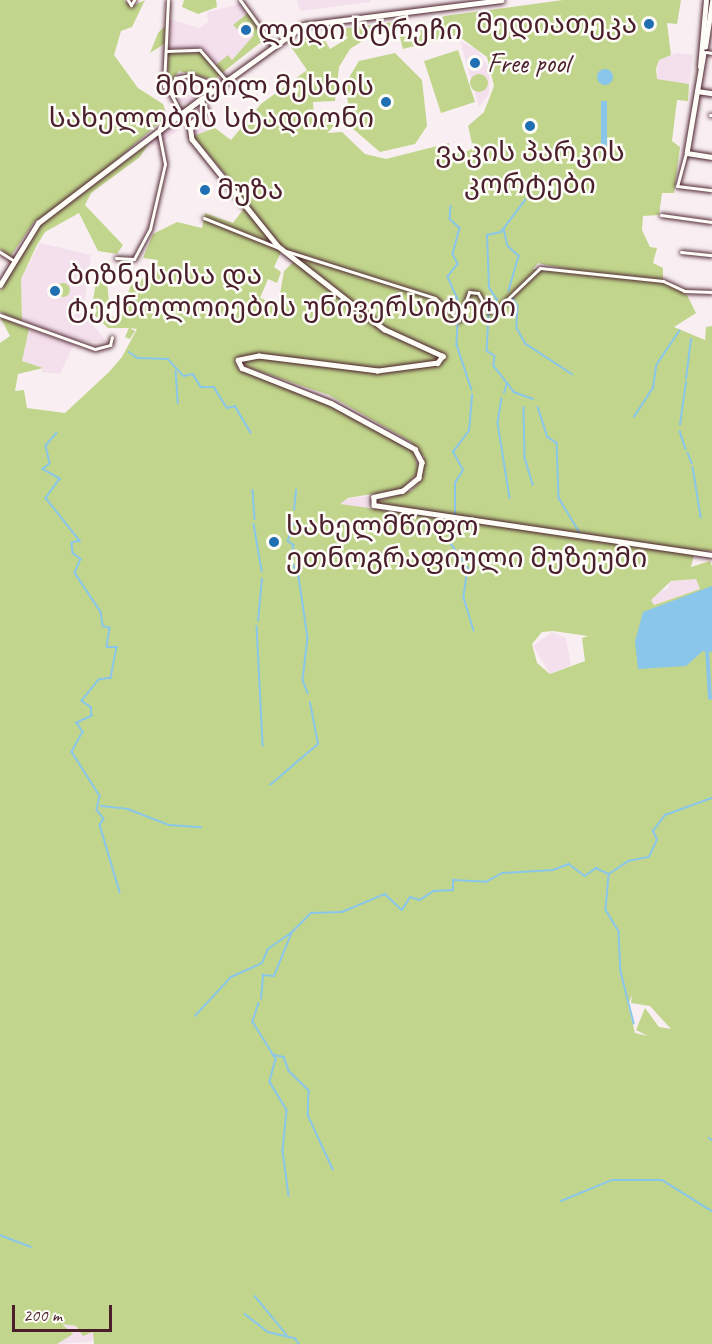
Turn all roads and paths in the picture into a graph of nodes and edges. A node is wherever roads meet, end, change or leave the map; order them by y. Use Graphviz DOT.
graph roads {
  1 [pos="128,0"];
  2 [pos="134,0"];
  3 [pos="168,0"];
  4 [pos="240,0"];
  5 [pos="501,0"];
  6 [pos="468,1"];
  7 [pos="710,1"];
  8 [pos="456,5"];
  9 [pos="272,44"];
  10 [pos="703,50"];
  11 [pos="166,51"];
  12 [pos="712,53"];
  13 [pos="226,80"];
  14 [pos="218,86"];
  15 [pos="697,91"];
  16 [pos="170,92"];
  17 [pos="712,93"];
  18 [pos="201,99"];
  19 [pos="182,113"];
  20 [pos="158,130"];
  21 [pos="687,153"];
  22 [pos="712,157"];
  23 [pos="712,190"];
  24 [pos="661,215"];
  25 [pos="204,218"];
  26 [pos="712,222"];
  27 [pos="281,249"];
  28 [pos="0,252"];
  29 [pos="681,252"];
  30 [pos="712,255"];
  31 [pos="116,258"];
  32 [pos="13,260"];
  33 [pos="0,285"];
  34 [pos="712,292"];
  35 [pos="0,315"];
  36 [pos="112,337"];
  37 [pos="712,555"];
  1 -- 2 [label="street"];
  3 -- 11 [label="street"];
  4 -- 9 [label="street"];
  5 -- 6 [label="street"];
  6 -- 8 [label="street"];
  6 -- 8 [label="street"];
  7 -- 10 [label="street"];
  8 -- 9 [label="street"];
  9 -- 13 [label="street"];
  10 -- 12 [label="street"];
  10 -- 15 [label="street"];
  11 -- 13 [label="street"];
  11 -- 16 [label="street"];
  13 -- 14 [label="street"];
  14 -- 16 [label="street"];
  14 -- 18 [label="street"];
  15 -- 17 [label="street"];
  15 -- 21 [label="street"];
  16 -- 19 [label="street"];
  18 -- 19 [label="street"];
  18 -- 27 [label="street"];
  19 -- 20 [label="street"];
  20 -- 31 [label="street"];
  20 -- 32 [label="street"];
  21 -- 22 [label="street"];
  21 -- 23 [label="street"];
  24 -- 26 [label="street"];
  25 -- 27 [label="street"];
  27 -- 34 [label="street"];
  27 -- 37 [label="street"];
  28 -- 32 [label="street"];
  29 -- 30 [label="street"];
  32 -- 33 [label="street"];
  35 -- 36 [label="street"];
}
